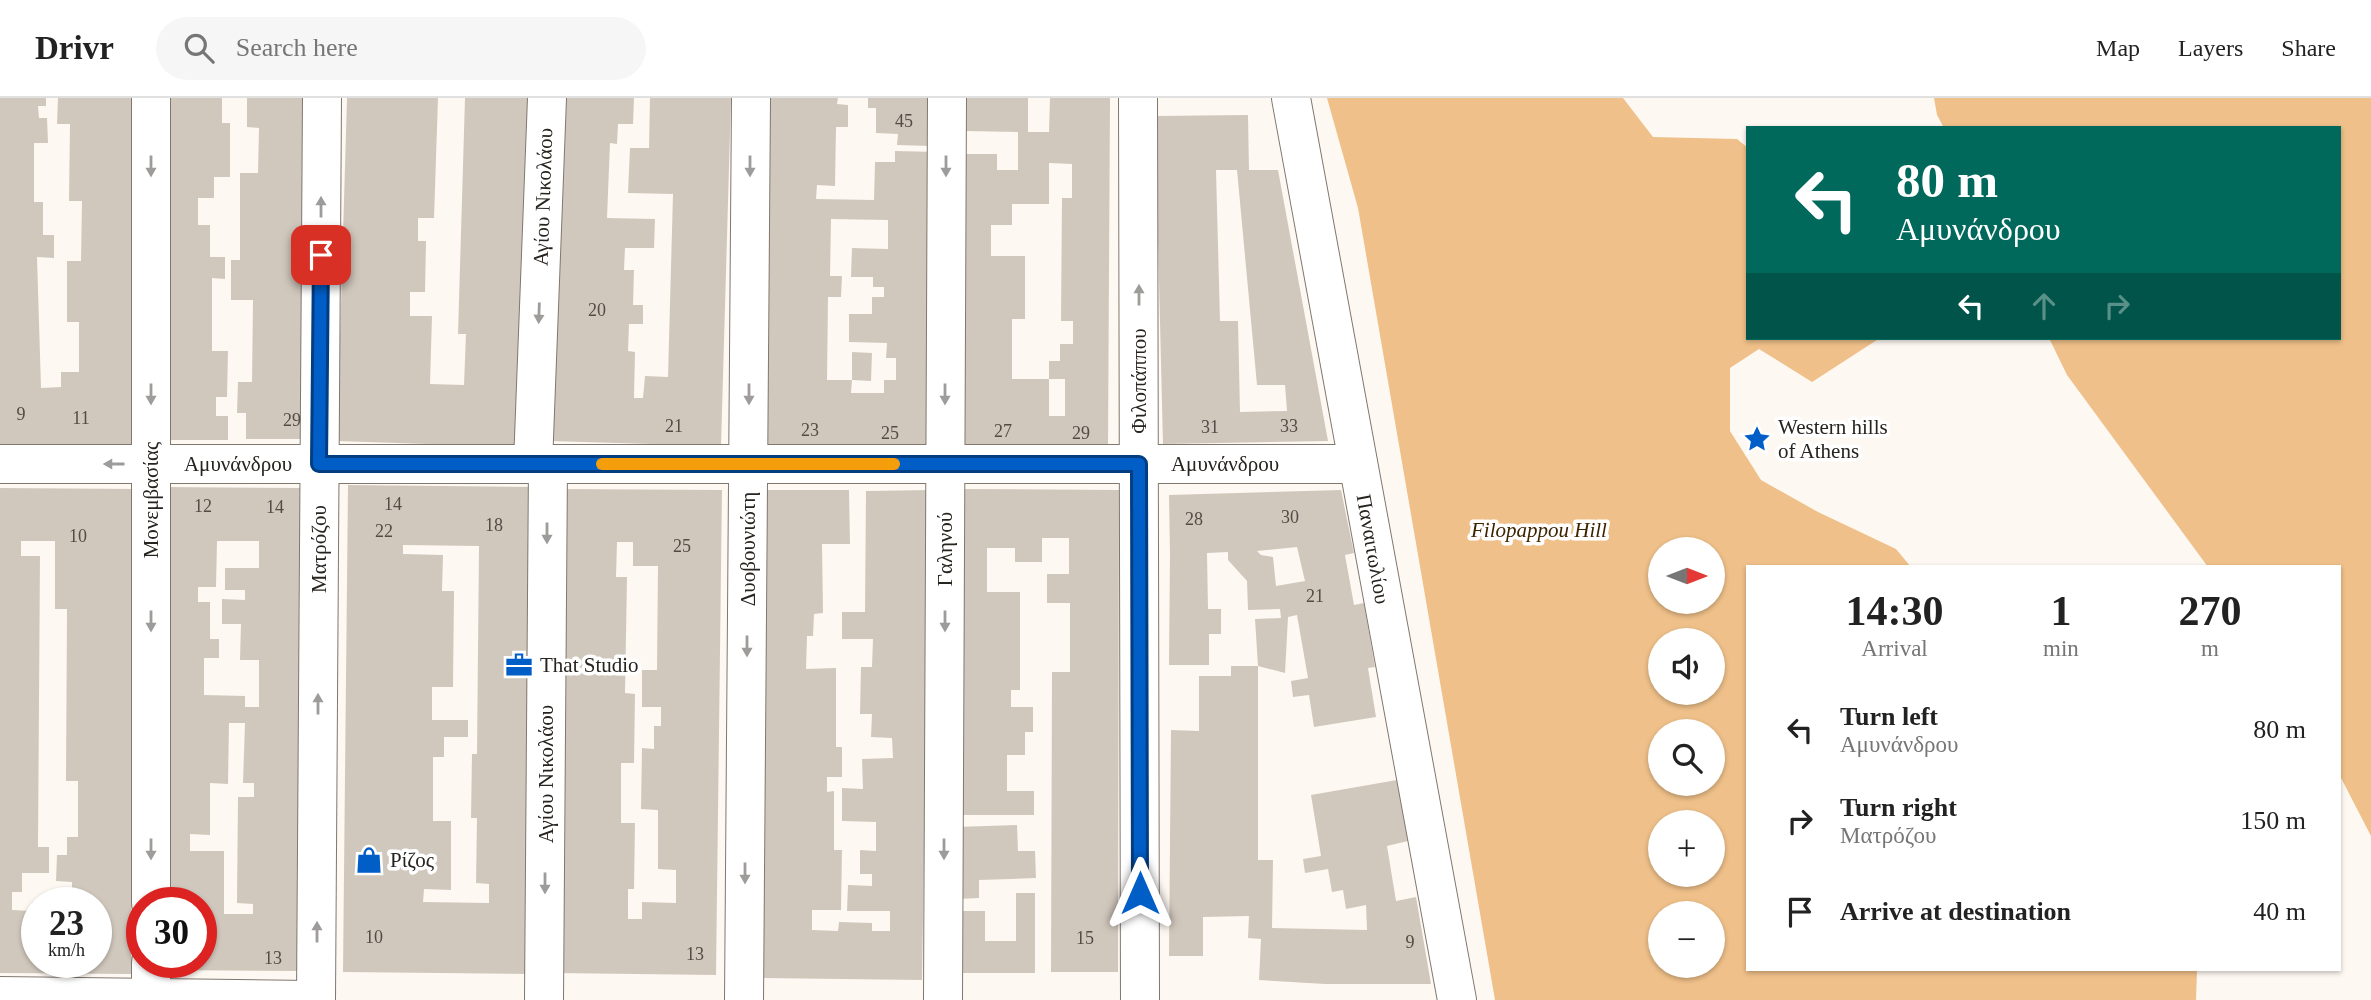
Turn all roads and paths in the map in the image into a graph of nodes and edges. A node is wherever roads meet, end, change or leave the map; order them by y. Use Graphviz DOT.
graph roads {
  1 [pos="151,98"];
  2 [pos="322,98"];
  3 [pos="547,98"];
  4 [pos="751,98"];
  5 [pos="947,98"];
  6 [pos="1138,98"];
  7 [pos="1291,98"];
  8 [pos="0,464"];
  9 [pos="151,464"];
  10 [pos="319,464"];
  11 [pos="540,464"];
  12 [pos="748,464"];
  13 [pos="945,464"];
  14 [pos="1139,464"];
  15 [pos="1358,464"];
  16 [pos="151,887"];
  17 [pos="151,980"];
  18 [pos="0,996"];
  19 [pos="309,1000"];
  20 [pos="316,1000"];
  21 [pos="544,1000"];
  22 [pos="744,1000"];
  23 [pos="943,1000"];
  24 [pos="1140,1000"];
  25 [pos="1457,1000"];
  1 -- 9 [label="street, Μονεμβασίας, one-way"];
  10 -- 2 [label="street, Ματρόζου, one-way"];
  3 -- 11 [label="street, Αγίου Νικολάου, one-way"];
  4 -- 12 [label="street, Δυοβουνιώτη, one-way"];
  5 -- 13 [label="street, Γαληνού, one-way"];
  14 -- 6 [label="street, Φιλοπάππου, one-way"];
  7 -- 15 [label="street, Παναιτωλίου"];
  9 -- 8 [label="street, Αμυνάνδρου, one-way"];
  9 -- 10 [label="street, Αμυνάνδρου"];
  9 -- 16 [label="street, Μονεμβασίας, one-way"];
  10 -- 11 [label="street, Αμυνάνδρου"];
  20 -- 10 [label="street, Ματρόζου, one-way"];
  11 -- 12 [label="street, Αμυνάνδρου"];
  11 -- 21 [label="street, Αγίου Νικολάου, one-way"];
  12 -- 13 [label="street, Αμυνάνδρου"];
  12 -- 22 [label="street, Δυοβουνιώτη, one-way"];
  13 -- 14 [label="street, Αμυνάνδρου"];
  13 -- 23 [label="street, Γαληνού, one-way"];
  14 -- 15 [label="street, Αμυνάνδρου"];
  14 -- 24 [label="street, Φιλοπάππου"];
  15 -- 25 [label="street, Παναιτωλίου"];
  17 -- 18 [label="street"];
  17 -- 19 [label="street"];
}
